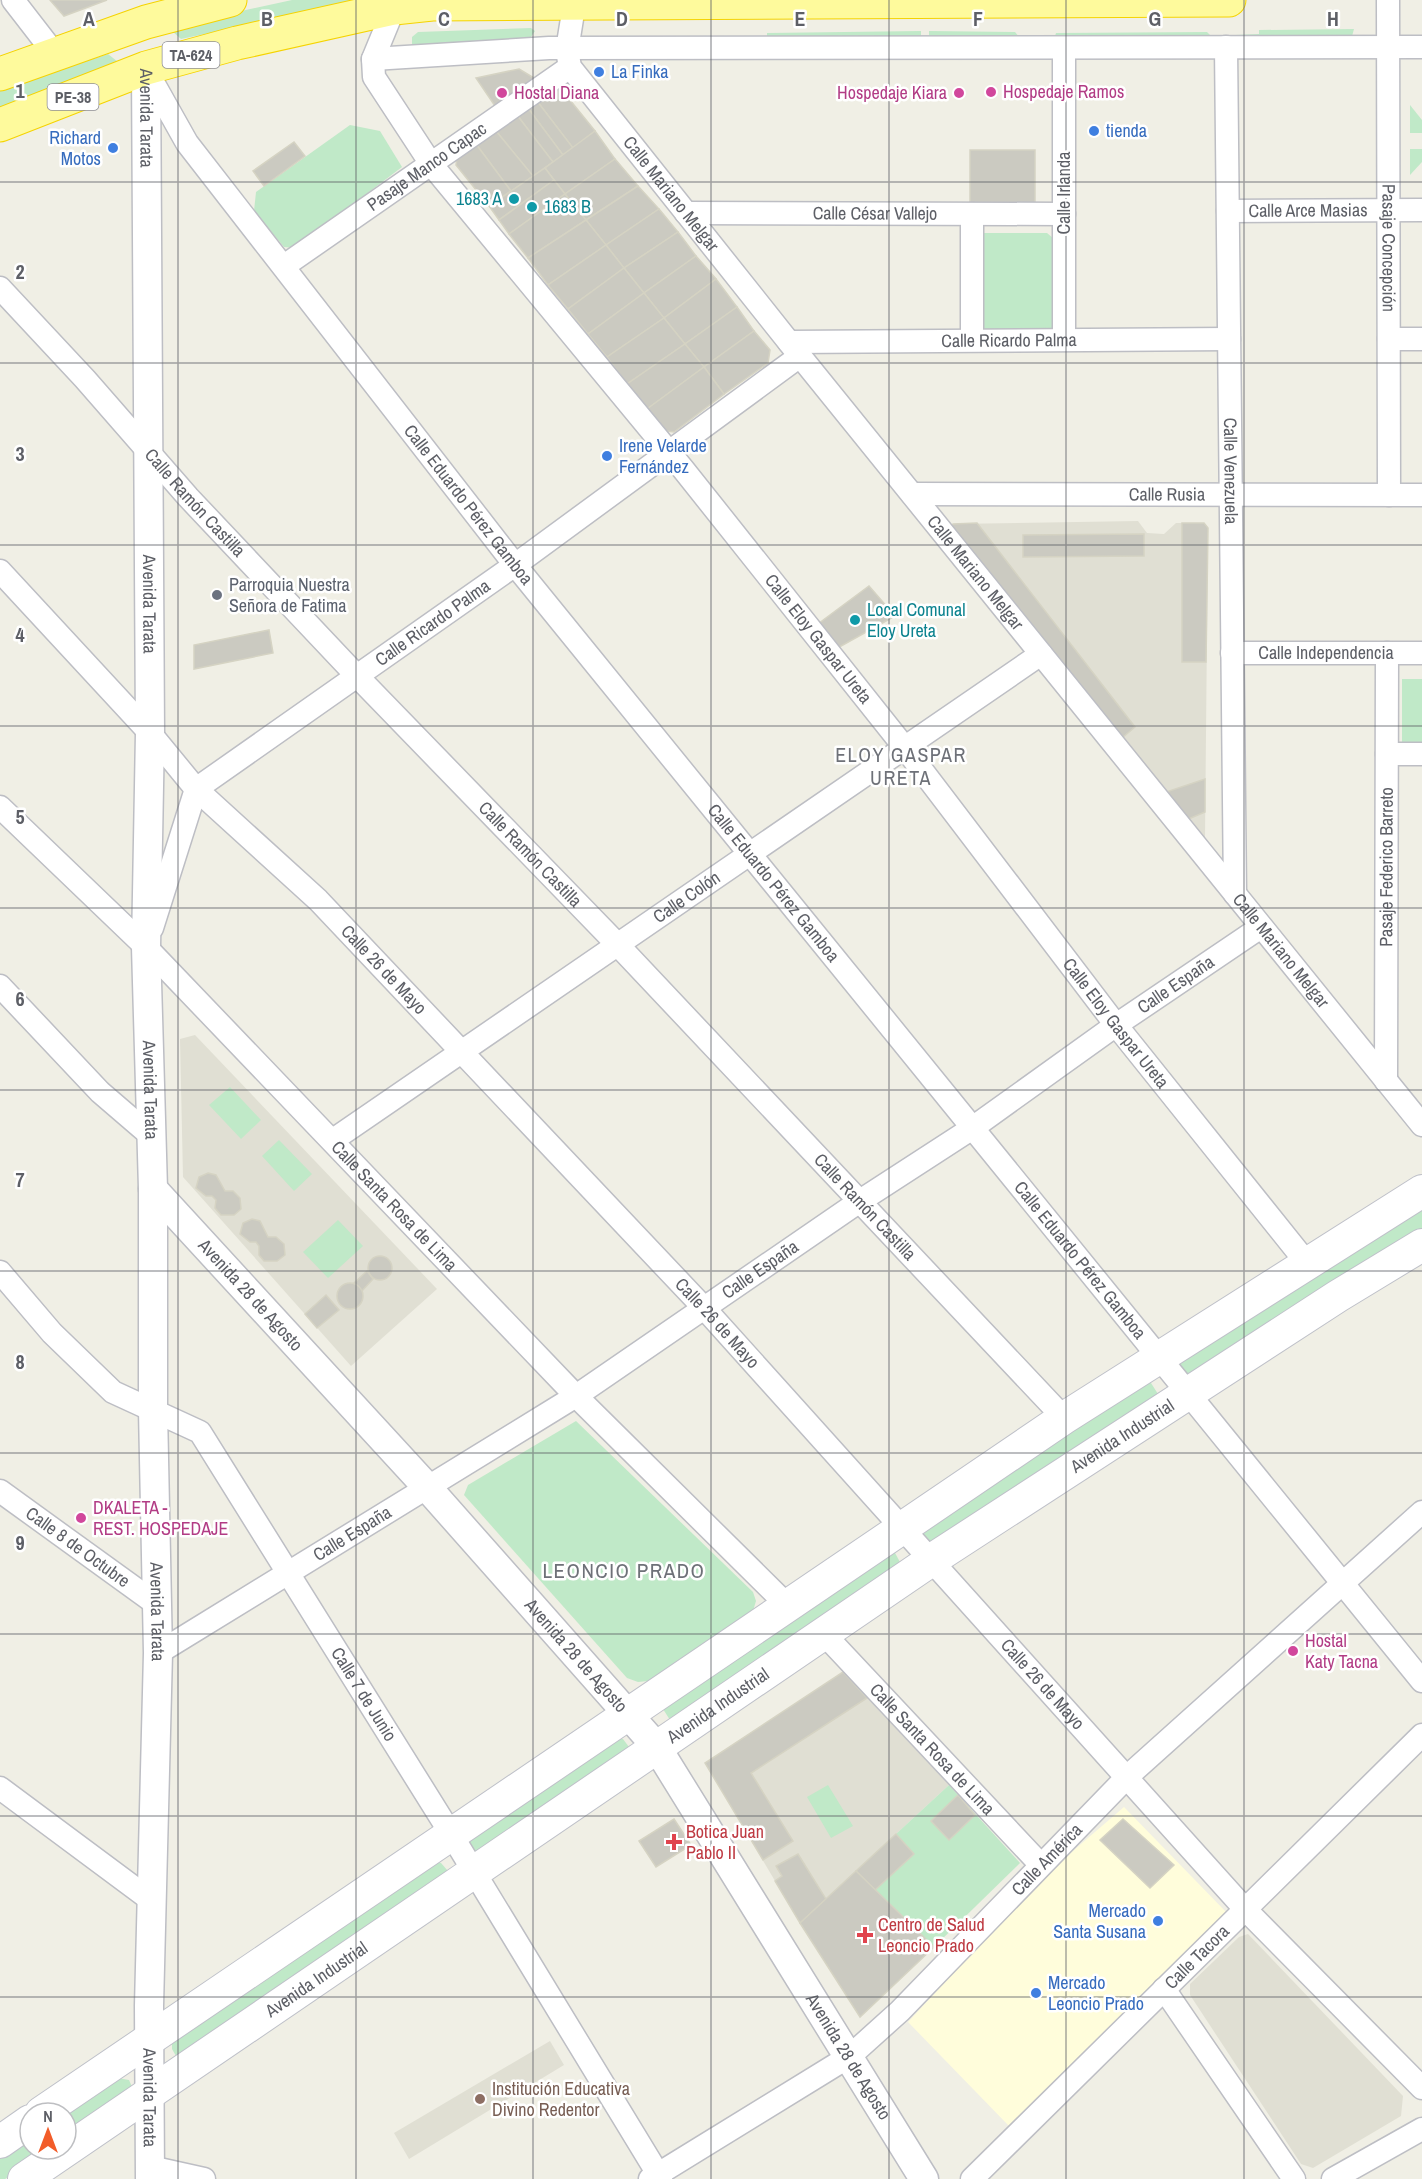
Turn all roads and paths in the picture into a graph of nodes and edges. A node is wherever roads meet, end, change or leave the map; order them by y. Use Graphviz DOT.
graph roads {
  1 [pos="13,0"];
  2 [pos="230,0"];
  3 [pos="1229,0"];
  4 [pos="1388,0"];
  5 [pos="767,1"];
  6 [pos="433,2"];
  7 [pos="575,2"];
  8 [pos="195,4"];
  9 [pos="395,4"];
  10 [pos="146,11"];
  11 [pos="1388,46"];
  12 [pos="1422,46"];
  13 [pos="1226,47"];
  14 [pos="1064,48"];
  15 [pos="54,53"];
  16 [pos="569,58"];
  17 [pos="373,59"];
  18 [pos="146,68"];
  19 [pos="0,74"];
  20 [pos="0,125"];
  21 [pos="431,164"];
  22 [pos="1389,210"];
  23 [pos="1422,210"];
  24 [pos="1228,211"];
  25 [pos="686,213"];
  26 [pos="972,214"];
  27 [pos="1064,214"];
  28 [pos="284,266"];
  29 [pos="0,288"];
  30 [pos="972,339"];
  31 [pos="1064,339"];
  32 [pos="1229,339"];
  33 [pos="1389,339"];
  34 [pos="1422,339"];
  35 [pos="795,349"];
  36 [pos="669,452"];
  37 [pos="149,454"];
  38 [pos="912,494"];
  39 [pos="1389,495"];
  40 [pos="1422,495"];
  41 [pos="1231,496"];
  42 [pos="515,565"];
  43 [pos="0,571"];
  44 [pos="1422,652"];
  45 [pos="1232,653"];
  46 [pos="1387,653"];
  47 [pos="1041,654"];
  48 [pos="357,676"];
  49 [pos="150,733"];
  50 [pos="905,748"];
  51 [pos="1387,754"];
  52 [pos="1422,754"];
  53 [pos="196,789"];
  54 [pos="0,807"];
  55 [pos="750,853"];
  56 [pos="1235,894"];
  57 [pos="1261,927"];
  58 [pos="617,944"];
  59 [pos="146,947"];
  60 [pos="0,986"];
  61 [pos="1116,1025"];
  62 [pos="460,1053"];
  63 [pos="1386,1081"];
  64 [pos="1422,1125"];
  65 [pos="971,1129"];
  66 [pos="150,1135"];
  67 [pos="333,1140"];
  68 [pos="153,1189"];
  69 [pos="1422,1191"];
  70 [pos="860,1201"];
  71 [pos="1422,1245"];
  72 [pos="1306,1262"];
  73 [pos="0,1272"];
  74 [pos="705,1309"];
  75 [pos="1157,1358"];
  76 [pos="1188,1395"];
  77 [pos="576,1396"];
  78 [pos="153,1410"];
  79 [pos="1064,1418"];
  80 [pos="426,1486"];
  81 [pos="0,1491"];
  82 [pos="1422,1512"];
  83 [pos="901,1528"];
  84 [pos="930,1561"];
  85 [pos="288,1572"];
  86 [pos="1343,1582"];
  87 [pos="155,1604"];
  88 [pos="787,1605"];
  89 [pos="824,1634"];
  90 [pos="158,1653"];
  91 [pos="1422,1681"];
  92 [pos="628,1713"];
  93 [pos="1422,1735"];
  94 [pos="656,1746"];
  95 [pos="1128,1776"];
  96 [pos="0,1788"];
  97 [pos="451,1834"];
  98 [pos="1040,1864"];
  99 [pos="472,1871"];
  100 [pos="152,1901"];
  101 [pos="1244,1908"];
  102 [pos="1164,1989"];
  103 [pos="149,2037"];
  104 [pos="850,2056"];
  105 [pos="1422,2088"];
  106 [pos="150,2093"];
  107 [pos="58,2101"];
  108 [pos="18,2129"];
  109 [pos="1422,2129"];
  110 [pos="0,2142"];
  111 [pos="150,2173"];
  112 [pos="656,2177"];
  113 [pos="24,2179"];
  114 [pos="204,2179"];
  115 [pos="924,2179"];
  116 [pos="972,2179"];
  117 [pos="1294,2179"];
  118 [pos="1333,2179"];
  1 -- 15 [label="street"];
  2 -- 8 [label="highway, TA-624"];
  3 -- 5 [label="highway, TA-624"];
  4 -- 11 [label="street, Pasaje Concepción"];
  5 -- 7 [label="highway, TA-624"];
  6 -- 7 [label="highway, TA-624"];
  6 -- 9 [label="highway, TA-624"];
  7 -- 16 [label="street"];
  8 -- 10 [label="highway, TA-624"];
  9 -- 17 [label="street"];
  9 -- 18 [label="highway, TA-624"];
  10 -- 15 [label="highway, PE-38"];
  10 -- 18 [label="highway, Avenida Tarata"];
  11 -- 12 [label="street"];
  11 -- 13 [label="street"];
  11 -- 22 [label="street, Pasaje Concepción"];
  13 -- 14 [label="street"];
  13 -- 24 [label="street, Calle Venezuela"];
  14 -- 16 [label="street"];
  14 -- 27 [label="street, Calle Irlanda"];
  15 -- 19 [label="highway, PE-38"];
  16 -- 17 [label="street"];
  16 -- 21 [label="street, Pasaje Manco Capac"];
  16 -- 25 [label="street, Calle Mariano Melgar"];
  17 -- 21 [label="street, Calle Eloy Gaspar Ureta"];
  18 -- 20 [label="highway, PE-38"];
  18 -- 28 [label="street, Calle Eduardo Pérez Gamboa"];
  18 -- 37 [label="street, Avenida Tarata"];
  21 -- 28 [label="street, Pasaje Manco Capac"];
  21 -- 36 [label="street, Calle Eloy Gaspar Ureta"];
  22 -- 23 [label="street, Calle Arce Masias"];
  22 -- 24 [label="street, Calle Arce Masias"];
  22 -- 33 [label="street, Pasaje Concepción"];
  24 -- 32 [label="street, Calle Venezuela"];
  25 -- 26 [label="street, Calle César Vallejo"];
  25 -- 35 [label="street, Calle Mariano Melgar"];
  26 -- 27 [label="street, Calle César Vallejo"];
  26 -- 30 [label="street"];
  27 -- 31 [label="street, Calle Irlanda"];
  28 -- 42 [label="street, Calle Eduardo Pérez Gamboa"];
  29 -- 37 [label="street, Calle Ramón Castilla"];
  30 -- 31 [label="street, Calle Ricardo Palma"];
  30 -- 35 [label="street, Calle Ricardo Palma"];
  31 -- 32 [label="street, Calle Ricardo Palma"];
  32 -- 41 [label="street, Calle Venezuela"];
  33 -- 34 [label="street"];
  33 -- 39 [label="street, Pasaje Concepción"];
  35 -- 36 [label="street, Calle Ricardo Palma"];
  35 -- 38 [label="street, Calle Mariano Melgar"];
  36 -- 42 [label="street, Calle Ricardo Palma"];
  36 -- 50 [label="street, Calle Eloy Gaspar Ureta"];
  37 -- 48 [label="street, Calle Ramón Castilla"];
  37 -- 49 [label="street, Avenida Tarata"];
  38 -- 41 [label="street, Calle Rusia"];
  38 -- 47 [label="street, Calle Mariano Melgar"];
  39 -- 40 [label="street, Calle Rusia"];
  39 -- 41 [label="street, Calle Rusia"];
  41 -- 45 [label="street, Calle Venezuela"];
  42 -- 48 [label="street, Calle Ricardo Palma"];
  42 -- 55 [label="street, Calle Eduardo Pérez Gamboa"];
  43 -- 49 [label="street, Calle 26 de Mayo"];
  44 -- 46 [label="street, Calle Independencia"];
  45 -- 46 [label="street, Calle Independencia"];
  45 -- 56 [label="street, Calle Venezuela"];
  46 -- 51 [label="street, Pasaje Federico Barreto"];
  47 -- 50 [label="street, Calle Colón"];
  47 -- 56 [label="street, Calle Mariano Melgar"];
  48 -- 53 [label="street, Calle Ricardo Palma"];
  48 -- 58 [label="street, Calle Ramón Castilla"];
  49 -- 53 [label="street, Calle 26 de Mayo"];
  49 -- 59 [label="street, Avenida Tarata"];
  50 -- 55 [label="street, Calle Colón"];
  50 -- 61 [label="street, Calle Eloy Gaspar Ureta"];
  51 -- 52 [label="street"];
  51 -- 63 [label="street, Pasaje Federico Barreto"];
  53 -- 59 [label="street"];
  53 -- 62 [label="street, Calle 26 de Mayo"];
  54 -- 59 [label="street, Calle Santa Rosa de Lima"];
  55 -- 58 [label="street, Calle Colón"];
  55 -- 65 [label="street, Calle Eduardo Pérez Gamboa"];
  56 -- 57 [label="street, Calle Mariano Melgar"];
  57 -- 61 [label="street, Calle España"];
  57 -- 63 [label="street, Calle Mariano Melgar"];
  58 -- 62 [label="street, Calle Colón"];
  58 -- 70 [label="street, Calle Ramón Castilla"];
  59 -- 66 [label="street, Avenida Tarata"];
  59 -- 67 [label="street, Calle Santa Rosa de Lima"];
  60 -- 66 [label="street"];
  61 -- 65 [label="street, Calle España"];
  61 -- 72 [label="street, Calle Eloy Gaspar Ureta"];
  62 -- 67 [label="street, Calle Colón"];
  62 -- 74 [label="street, Calle 26 de Mayo"];
  63 -- 64 [label="street, Calle Mariano Melgar"];
  65 -- 70 [label="street, Calle España"];
  65 -- 75 [label="street, Calle Eduardo Pérez Gamboa"];
  66 -- 68 [label="street, Avenida Tarata"];
  67 -- 77 [label="street, Calle Santa Rosa de Lima"];
  68 -- 78 [label="street, Avenida Tarata"];
  68 -- 80 [label="street, Avenida 28 de Agosto"];
  69 -- 72 [label="main road"];
  70 -- 74 [label="street, Calle España"];
  70 -- 79 [label="street, Calle Ramón Castilla"];
  71 -- 76 [label="main road, Avenida Industrial"];
  72 -- 75 [label="main road"];
  73 -- 78 [label="street, Calle 7 de Junio"];
  74 -- 77 [label="street, Calle España"];
  74 -- 83 [label="street, Calle 26 de Mayo"];
  75 -- 76 [label="street, Calle Eduardo Pérez Gamboa"];
  75 -- 79 [label="main road"];
  76 -- 84 [label="main road, Avenida Industrial"];
  76 -- 86 [label="street, Calle Eduardo Pérez Gamboa"];
  77 -- 80 [label="street, Calle España"];
  77 -- 88 [label="street, Calle Santa Rosa de Lima"];
  78 -- 85 [label="street, Calle 7 de Junio"];
  78 -- 87 [label="street, Avenida Tarata"];
  79 -- 83 [label="main road"];
  80 -- 85 [label="street, Calle España"];
  80 -- 92 [label="street, Avenida 28 de Agosto"];
  81 -- 87 [label="street, Calle 8 de Octubre"];
  82 -- 86 [label="street, Calle América"];
  83 -- 84 [label="street, Calle 26 de Mayo"];
  83 -- 88 [label="main road"];
  84 -- 89 [label="main road, Avenida Industrial"];
  84 -- 95 [label="street, Calle 26 de Mayo"];
  85 -- 90 [label="street, Calle España"];
  85 -- 97 [label="street, Calle 7 de Junio"];
  86 -- 91 [label="street, Calle Eduardo Pérez Gamboa"];
  86 -- 95 [label="street, Calle América"];
  87 -- 90 [label="street, Avenida Tarata"];
  88 -- 92 [label="main road"];
  89 -- 94 [label="main road, Avenida Industrial"];
  89 -- 98 [label="street, Calle Santa Rosa de Lima"];
  90 -- 100 [label="street, Avenida Tarata"];
  92 -- 94 [label="street, Avenida 28 de Agosto"];
  92 -- 97 [label="main road"];
  93 -- 101 [label="street, Calle Tacora"];
  94 -- 99 [label="main road, Avenida Industrial"];
  94 -- 104 [label="street, Avenida 28 de Agosto"];
  95 -- 98 [label="street, Calle América"];
  95 -- 101 [label="street, Calle 26 de Mayo"];
  96 -- 100 [label="street"];
  97 -- 99 [label="street, Calle 7 de Junio"];
  97 -- 103 [label="main road"];
  98 -- 104 [label="street, Calle América"];
  99 -- 106 [label="main road, Avenida Industrial"];
  99 -- 112 [label="street, Calle 7 de Junio"];
  100 -- 103 [label="street, Avenida Tarata"];
  101 -- 102 [label="street, Calle Tacora"];
  101 -- 105 [label="street, Calle 26 de Mayo"];
  102 -- 116 [label="street, Calle Tacora"];
  102 -- 117 [label="street"];
  103 -- 106 [label="street, Avenida Tarata"];
  103 -- 107 [label="main road"];
  104 -- 112 [label="street, Calle América"];
  104 -- 115 [label="street, Avenida 28 de Agosto"];
  106 -- 111 [label="street, Avenida Tarata"];
  106 -- 113 [label="main road, Avenida Industrial"];
  108 -- 110 [label="main road"];
  109 -- 118 [label="street"];
  111 -- 114 [label="street"];
}
